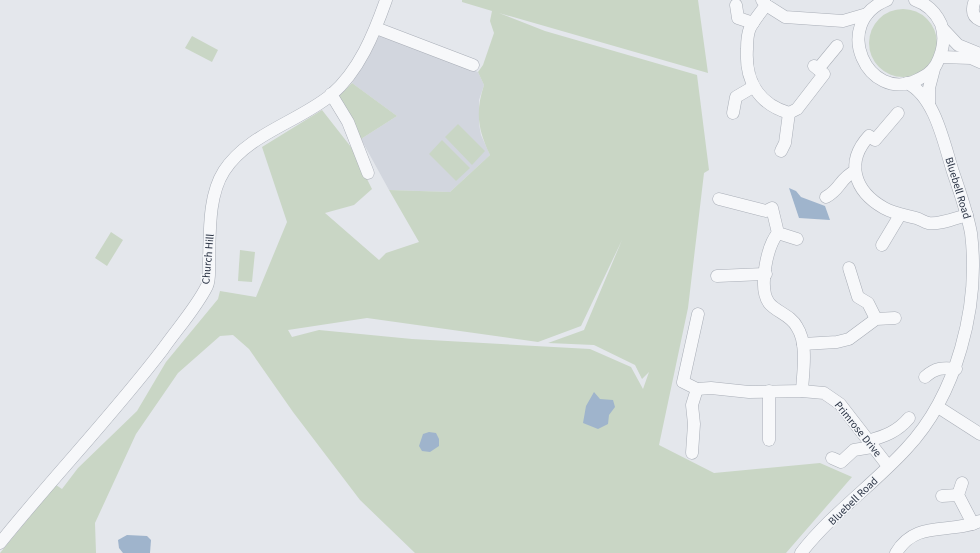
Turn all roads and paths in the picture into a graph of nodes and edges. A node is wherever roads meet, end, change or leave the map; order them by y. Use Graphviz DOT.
graph roads {
  1 [pos="386,0"];
  2 [pos="915,0"];
  3 [pos="975,0"];
  4 [pos="884,1"];
  5 [pos="764,2"];
  6 [pos="736,5"];
  7 [pos="935,5"];
  8 [pos="867,14"];
  9 [pos="980,20"];
  10 [pos="831,21"];
  11 [pos="753,23"];
  12 [pos="376,28"];
  13 [pos="943,29"];
  14 [pos="837,46"];
  15 [pos="858,46"];
  16 [pos="980,54"];
  17 [pos="941,57"];
  18 [pos="980,62"];
  19 [pos="472,65"];
  20 [pos="934,69"];
  21 [pos="907,83"];
  22 [pos="753,87"];
  23 [pos="331,94"];
  24 [pos="929,103"];
  25 [pos="733,113"];
  26 [pos="789,113"];
  27 [pos="898,113"];
  28 [pos="781,151"];
  29 [pos="855,171"];
  30 [pos="368,173"];
  31 [pos="826,197"];
  32 [pos="719,199"];
  33 [pos="900,215"];
  34 [pos="967,215"];
  35 [pos="778,233"];
  36 [pos="797,239"];
  37 [pos="882,245"];
  38 [pos="849,268"];
  39 [pos="766,274"];
  40 [pos="977,275"];
  41 [pos="717,276"];
  42 [pos="698,314"];
  43 [pos="895,318"];
  44 [pos="876,319"];
  45 [pos="803,344"];
  46 [pos="956,369"];
  47 [pos="925,377"];
  48 [pos="697,389"];
  49 [pos="802,391"];
  50 [pos="769,392"];
  51 [pos="938,407"];
  52 [pos="909,418"];
  53 [pos="980,434"];
  54 [pos="769,440"];
  55 [pos="870,444"];
  56 [pos="692,453"];
  57 [pos="832,458"];
  58 [pos="888,466"];
  59 [pos="962,483"];
  60 [pos="958,495"];
  61 [pos="942,496"];
  62 [pos="976,522"];
  63 [pos="0,543"];
  64 [pos="801,553"];
  65 [pos="896,553"];
  1 -- 12 [label="street, Church Hill"];
  2 -- 7 [label="street"];
  3 -- 9 [label="street"];
  4 -- 8 [label="street"];
  5 -- 10 [label="street"];
  5 -- 11 [label="street"];
  6 -- 11 [label="street"];
  7 -- 13 [label="street"];
  8 -- 10 [label="street"];
  8 -- 15 [label="street"];
  10 -- 15 [label="street"];
  11 -- 22 [label="street"];
  12 -- 19 [label="street"];
  12 -- 23 [label="street, Church Hill"];
  13 -- 16 [label="street"];
  13 -- 17 [label="street"];
  14 -- 26 [label="street"];
  15 -- 21 [label="street"];
  17 -- 18 [label="street"];
  17 -- 20 [label="street"];
  20 -- 21 [label="street"];
  20 -- 24 [label="street, Bluebell Road"];
  21 -- 24 [label="street, Bluebell Road"];
  22 -- 25 [label="street"];
  22 -- 26 [label="street"];
  23 -- 30 [label="street"];
  23 -- 63 [label="street, Church Hill"];
  24 -- 34 [label="street, Bluebell Road"];
  26 -- 28 [label="street"];
  27 -- 29 [label="street"];
  29 -- 31 [label="street"];
  29 -- 33 [label="street"];
  32 -- 35 [label="street"];
  33 -- 34 [label="street"];
  33 -- 37 [label="street"];
  34 -- 40 [label="street, Bluebell Road"];
  35 -- 36 [label="street"];
  35 -- 39 [label="street"];
  38 -- 44 [label="street"];
  39 -- 41 [label="street"];
  39 -- 45 [label="street"];
  40 -- 46 [label="street, Bluebell Road"];
  42 -- 48 [label="street, Primrose Drive"];
  43 -- 44 [label="street"];
  44 -- 45 [label="street"];
  45 -- 49 [label="street"];
  46 -- 47 [label="street"];
  46 -- 51 [label="street, Bluebell Road"];
  48 -- 50 [label="street, Primrose Drive"];
  48 -- 56 [label="street"];
  49 -- 50 [label="street, Primrose Drive"];
  49 -- 55 [label="street, Primrose Drive"];
  50 -- 54 [label="street"];
  51 -- 53 [label="street"];
  51 -- 58 [label="street, Bluebell Road"];
  52 -- 55 [label="street"];
  55 -- 57 [label="street"];
  55 -- 58 [label="street, Primrose Drive"];
  58 -- 64 [label="street, Bluebell Road"];
  59 -- 60 [label="street"];
  60 -- 61 [label="street"];
  60 -- 62 [label="street"];
  62 -- 65 [label="street"];
}
